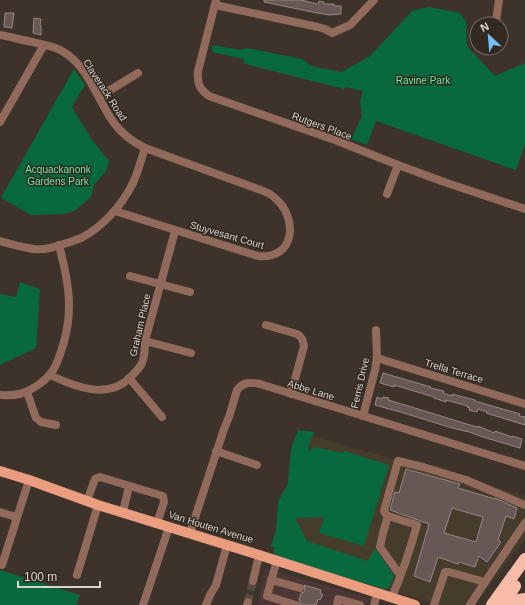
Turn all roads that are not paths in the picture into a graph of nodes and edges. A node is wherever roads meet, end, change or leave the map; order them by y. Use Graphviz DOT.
graph roads {
  1 [pos="374,0"];
  2 [pos="499,0"];
  3 [pos="215,2"];
  4 [pos="497,16"];
  5 [pos="0,35"];
  6 [pos="44,45"];
  7 [pos="138,73"];
  8 [pos="99,97"];
  9 [pos="0,122"];
  10 [pos="145,148"];
  11 [pos="398,165"];
  12 [pos="387,194"];
  13 [pos="525,209"];
  14 [pos="115,212"];
  15 [pos="175,231"];
  16 [pos="0,241"];
  17 [pos="59,245"];
  18 [pos="130,276"];
  19 [pos="161,284"];
  20 [pos="190,292"];
  21 [pos="266,325"];
  22 [pos="376,330"];
  23 [pos="145,341"];
  24 [pos="191,353"];
  25 [pos="377,358"];
  26 [pos="50,375"];
  27 [pos="129,378"];
  28 [pos="27,392"];
  29 [pos="291,394"];
  30 [pos="0,395"];
  31 [pos="525,404"];
  32 [pos="363,416"];
  33 [pos="162,417"];
  34 [pos="56,425"];
  35 [pos="216,451"];
  36 [pos="257,464"];
  37 [pos="525,466"];
  38 [pos="0,471"];
  39 [pos="29,480"];
  40 [pos="129,486"];
  41 [pos="87,501"];
  42 [pos="525,504"];
  43 [pos="98,505"];
  44 [pos="0,512"];
  45 [pos="123,512"];
  46 [pos="388,516"];
  47 [pos="16,518"];
  48 [pos="157,523"];
  49 [pos="525,523"];
  50 [pos="169,527"];
  51 [pos="190,533"];
  52 [pos="227,545"];
  53 [pos="259,554"];
  54 [pos="525,559"];
  55 [pos="277,560"];
  56 [pos="2,565"];
  57 [pos="525,572"];
  58 [pos="77,575"];
  59 [pos="400,575"];
  60 [pos="271,580"];
  61 [pos="253,581"];
  62 [pos="485,582"];
  63 [pos="300,588"];
  64 [pos="377,593"];
  65 [pos="392,597"];
  66 [pos="525,599"];
  67 [pos="143,605"];
  68 [pos="206,605"];
  69 [pos="296,605"];
  70 [pos="337,605"];
  71 [pos="360,605"];
  72 [pos="374,605"];
  73 [pos="415,605"];
  74 [pos="434,605"];
  75 [pos="470,605"];
  76 [pos="492,605"];
  77 [pos="503,605"];
  78 [pos="510,605"];
  1 -- 3 [label="street"];
  2 -- 4 [label="street"];
  3 -- 11 [label="street, Rutgers Place"];
  5 -- 6 [label="street, Claverack Road"];
  6 -- 8 [label="street, Claverack Road"];
  6 -- 9 [label="street"];
  7 -- 8 [label="street"];
  8 -- 10 [label="street, Claverack Road"];
  10 -- 14 [label="street"];
  10 -- 15 [label="street, Stuyvesant Court"];
  11 -- 12 [label="street"];
  11 -- 13 [label="street, Rutgers Place"];
  14 -- 15 [label="street, Stuyvesant Court"];
  14 -- 17 [label="street"];
  15 -- 19 [label="street, Graham Place"];
  16 -- 17 [label="street"];
  17 -- 26 [label="street"];
  18 -- 19 [label="street, Graham Place"];
  19 -- 20 [label="street, Graham Place"];
  19 -- 23 [label="street, Graham Place"];
  21 -- 29 [label="street"];
  22 -- 25 [label="street, Ferris Drive"];
  23 -- 24 [label="street"];
  23 -- 27 [label="street, Graham Place"];
  25 -- 31 [label="street, Trella Terrace"];
  25 -- 32 [label="street, Ferris Drive"];
  26 -- 27 [label="street, Graham Place"];
  26 -- 28 [label="street"];
  27 -- 33 [label="street"];
  28 -- 30 [label="street"];
  28 -- 34 [label="street"];
  29 -- 32 [label="street, Abbe Lane"];
  29 -- 35 [label="street, Abbe Lane"];
  32 -- 37 [label="street, Abbe Lane"];
  35 -- 36 [label="street"];
  35 -- 51 [label="street, Abbe Lane"];
  38 -- 39 [label="main road, Van Houten Avenue"];
  39 -- 41 [label="main road, Van Houten Avenue"];
  39 -- 47 [label="street"];
  40 -- 41 [label="street"];
  40 -- 45 [label="street"];
  40 -- 48 [label="street"];
  41 -- 43 [label="main road, Van Houten Avenue"];
  42 -- 46 [label="street"];
  43 -- 45 [label="main road, Van Houten Avenue"];
  43 -- 58 [label="street"];
  44 -- 47 [label="street"];
  45 -- 48 [label="main road, Van Houten Avenue"];
  46 -- 59 [label="street"];
  46 -- 59 [label="street"];
  47 -- 56 [label="street"];
  48 -- 50 [label="main road, Van Houten Avenue"];
  49 -- 62 [label="street"];
  50 -- 51 [label="main road, Van Houten Avenue"];
  50 -- 67 [label="street"];
  51 -- 52 [label="main road, Van Houten Avenue"];
  52 -- 53 [label="main road, Van Houten Avenue"];
  52 -- 68 [label="street"];
  53 -- 55 [label="main road, Van Houten Avenue"];
  53 -- 61 [label="street"];
  54 -- 76 [label="highway"];
  55 -- 60 [label="street"];
  55 -- 64 [label="main road, Van Houten Avenue"];
  57 -- 77 [label="highway"];
  59 -- 65 [label="street"];
  60 -- 63 [label="street"];
  60 -- 69 [label="street"];
  62 -- 74 [label="street"];
  62 -- 75 [label="street"];
  64 -- 65 [label="main road, Van Houten Avenue"];
  64 -- 72 [label="street"];
  65 -- 73 [label="main road, Van Houten Avenue"];
  66 -- 78 [label="highway"];
  70 -- 71 [label="street"];
}
